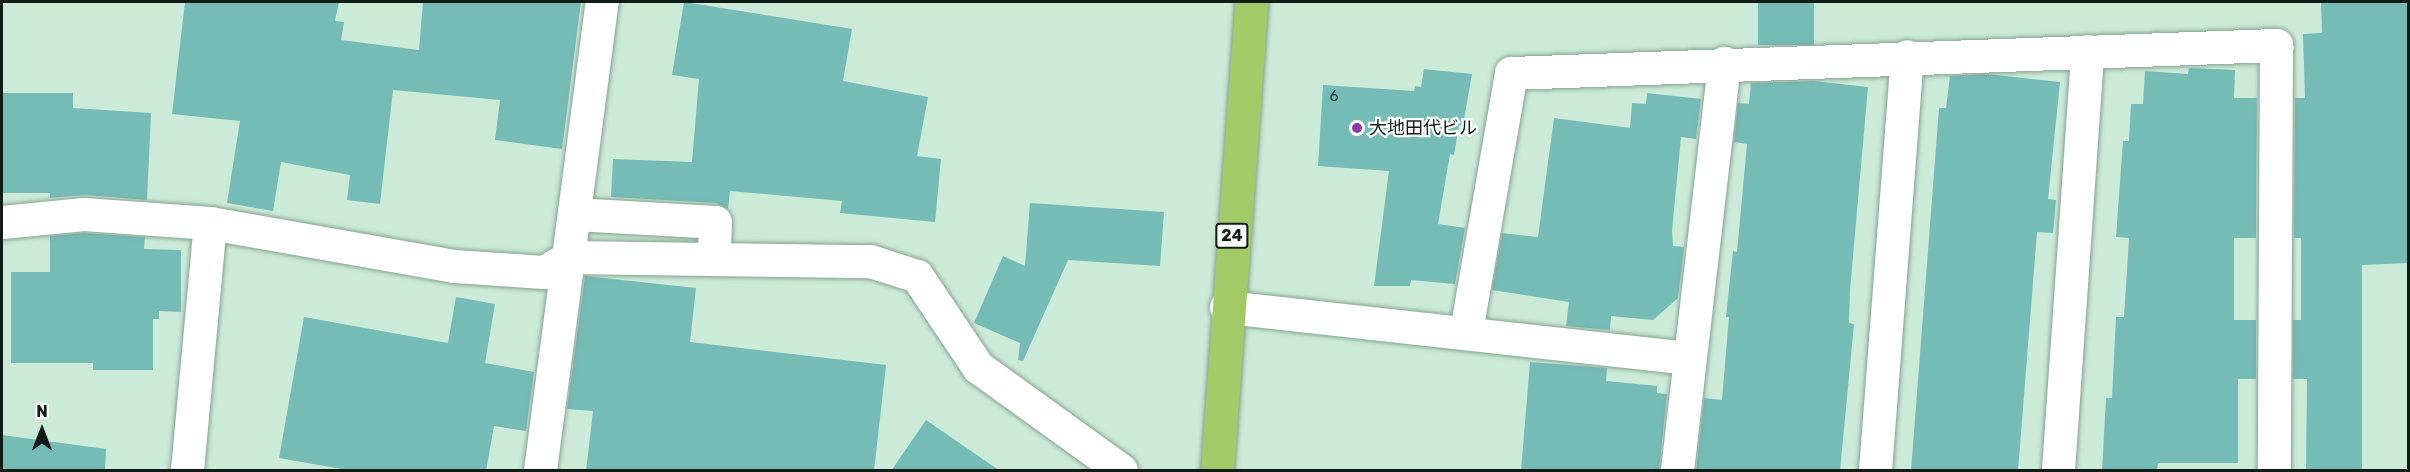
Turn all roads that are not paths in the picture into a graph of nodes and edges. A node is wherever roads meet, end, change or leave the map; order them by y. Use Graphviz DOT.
graph roads {
  1 [pos="602,2"];
  2 [pos="1251,2"];
  3 [pos="2087,51"];
  4 [pos="1907,56"];
  5 [pos="1724,63"];
  6 [pos="574,214"];
  7 [pos="2,222"];
  8 [pos="210,224"];
  9 [pos="568,257"];
  10 [pos="714,259"];
  11 [pos="1226,307"];
  12 [pos="1466,331"];
  13 [pos="1689,358"];
  14 [pos="187,471"];
  15 [pos="540,471"];
  16 [pos="1121,471"];
  17 [pos="1217,471"];
  18 [pos="1677,471"];
  19 [pos="1875,471"];
  20 [pos="2058,471"];
  21 [pos="2274,471"];
  1 -- 6 [label="street"];
  2 -- 11 [label="highway, 24"];
  3 -- 4 [label="street"];
  3 -- 20 [label="street"];
  3 -- 21 [label="street"];
  4 -- 5 [label="street"];
  4 -- 19 [label="street"];
  5 -- 12 [label="street"];
  5 -- 13 [label="street"];
  6 -- 9 [label="street"];
  6 -- 10 [label="street"];
  7 -- 8 [label="street"];
  8 -- 9 [label="street"];
  8 -- 14 [label="street"];
  9 -- 10 [label="street"];
  9 -- 15 [label="street"];
  10 -- 16 [label="street"];
  11 -- 12 [label="street"];
  11 -- 17 [label="highway, 24"];
  12 -- 13 [label="street"];
  13 -- 18 [label="street"];
}
